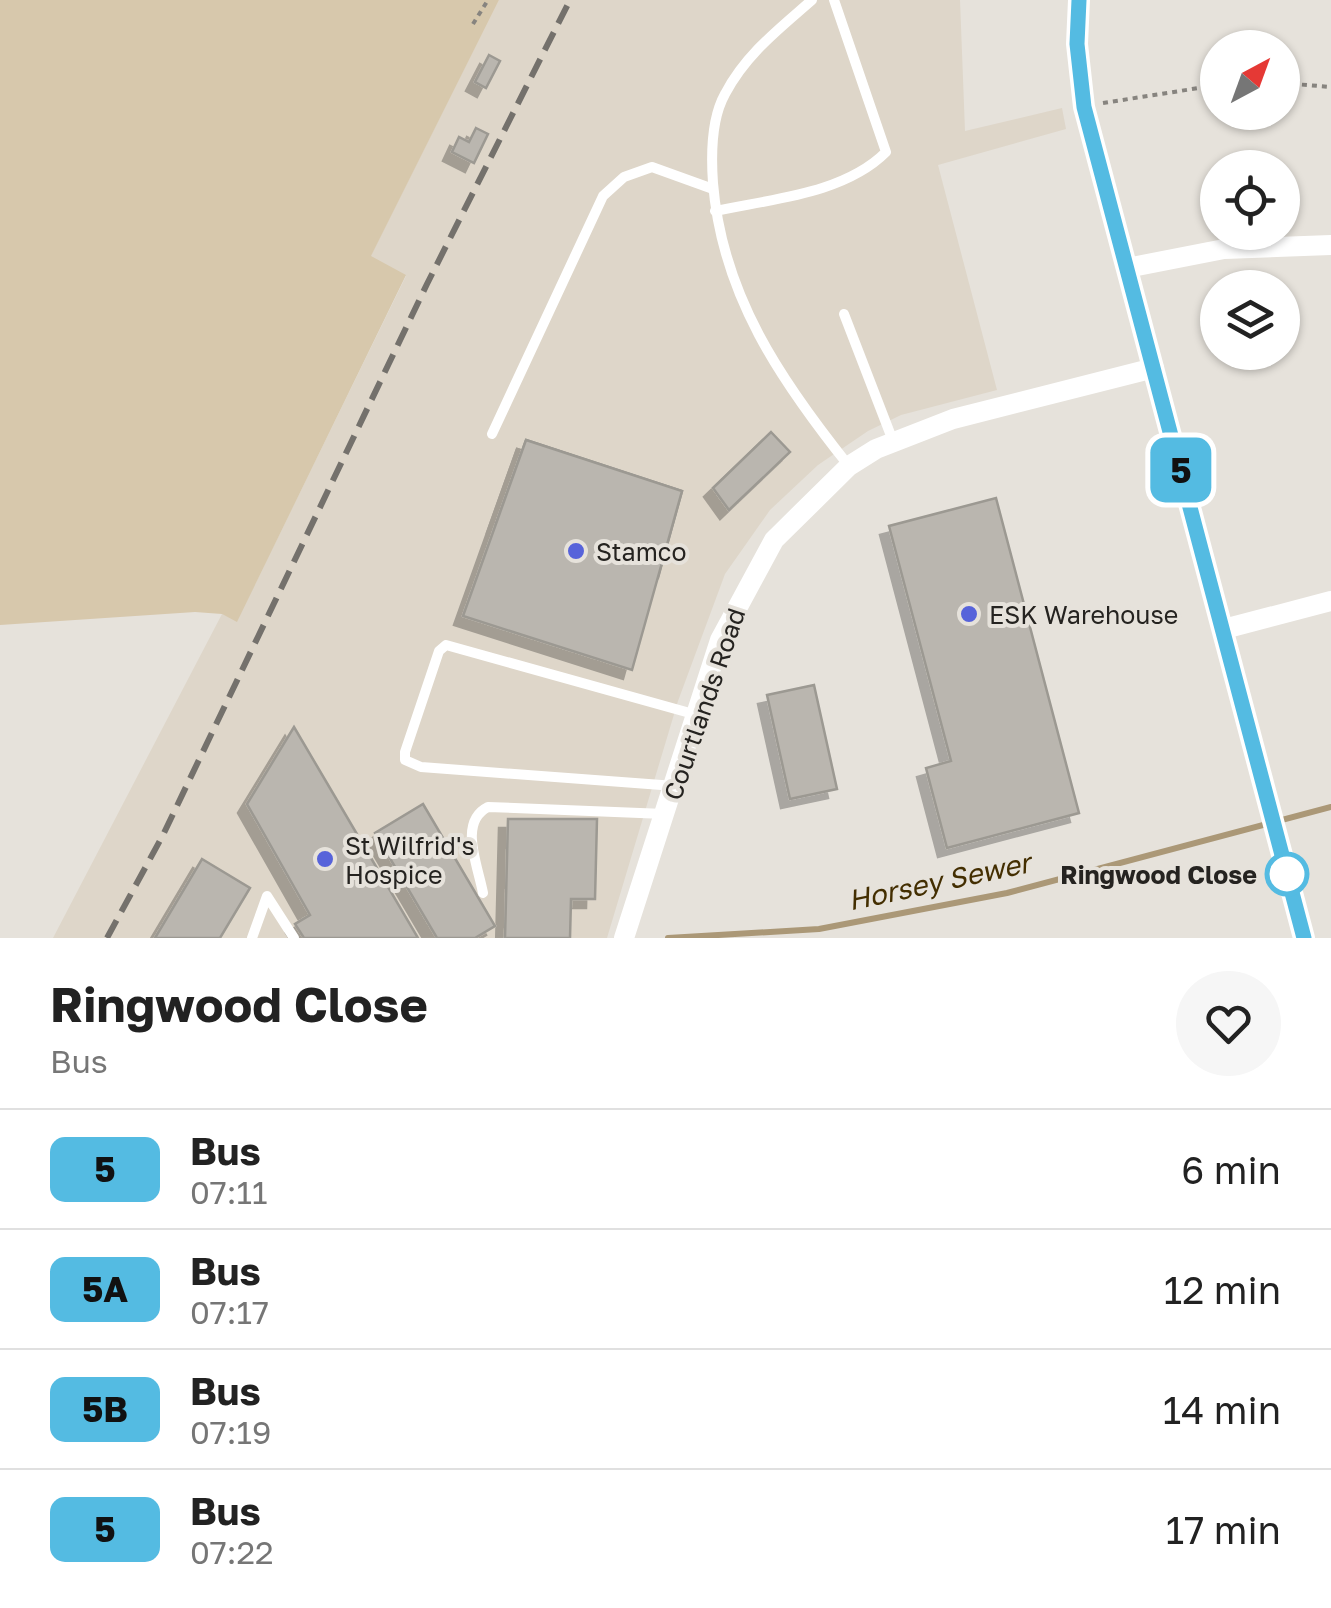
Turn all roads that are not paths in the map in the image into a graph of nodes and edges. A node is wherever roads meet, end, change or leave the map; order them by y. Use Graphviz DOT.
graph roads {
  1 [pos="834,0"];
  2 [pos="1078,0"];
  3 [pos="804,2"];
  4 [pos="714,189"];
  5 [pos="715,210"];
  6 [pos="1331,245"];
  7 [pos="1128,268"];
  8 [pos="844,314"];
  9 [pos="1154,368"];
  10 [pos="492,434"];
  11 [pos="894,441"];
  12 [pos="848,466"];
  13 [pos="1331,601"];
  14 [pos="1224,630"];
  15 [pos="698,715"];
  16 [pos="675,786"];
  17 [pos="666,814"];
  18 [pos="482,893"];
  19 [pos="252,938"];
  20 [pos="294,938"];
  21 [pos="624,938"];
  22 [pos="1304,938"];
  1 -- 5 [label="lane"];
  2 -- 7 [label="street"];
  3 -- 4 [label="lane"];
  4 -- 5 [label="lane"];
  4 -- 10 [label="lane"];
  5 -- 12 [label="lane"];
  6 -- 7 [label="street"];
  7 -- 9 [label="street"];
  8 -- 11 [label="lane"];
  9 -- 11 [label="street, Courtlands Road"];
  9 -- 14 [label="street"];
  11 -- 12 [label="street, Courtlands Road"];
  12 -- 15 [label="street, Courtlands Road"];
  13 -- 14 [label="street"];
  14 -- 22 [label="street"];
  15 -- 16 [label="street, Courtlands Road"];
  15 -- 16 [label="lane"];
  16 -- 17 [label="street, Courtlands Road"];
  17 -- 18 [label="lane"];
  17 -- 21 [label="street, Courtlands Road"];
  19 -- 20 [label="lane"];
}
